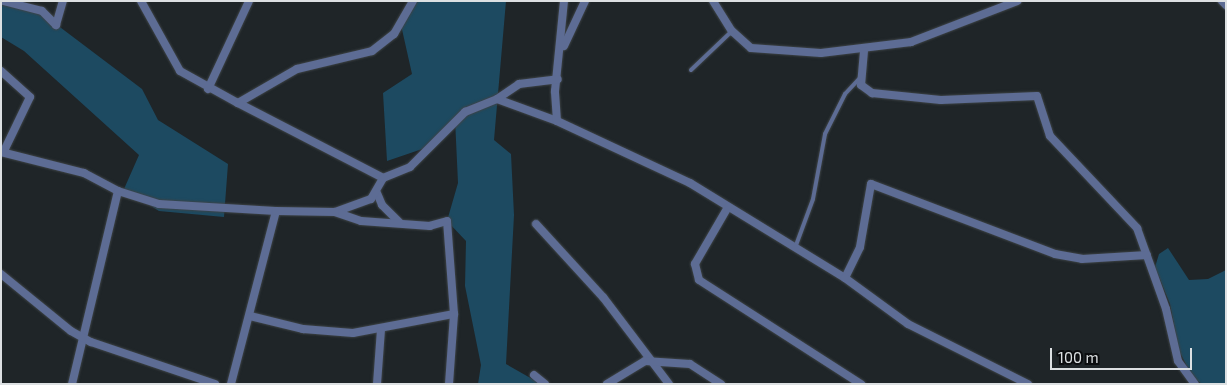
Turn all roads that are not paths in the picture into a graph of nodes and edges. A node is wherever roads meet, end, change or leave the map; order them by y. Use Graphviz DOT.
graph roads {
  1 [pos="3,1"];
  2 [pos="63,1"];
  3 [pos="141,1"];
  4 [pos="249,1"];
  5 [pos="412,1"];
  6 [pos="564,1"];
  7 [pos="586,1"];
  8 [pos="713,1"];
  9 [pos="1017,1"];
  10 [pos="1222,1"];
  11 [pos="1226,5"];
  12 [pos="732,31"];
  13 [pos="562,50"];
  14 [pos="864,51"];
  15 [pos="691,70"];
  16 [pos="1,71"];
  17 [pos="860,78"];
  18 [pos="558,79"];
  19 [pos="208,89"];
  20 [pos="497,99"];
  21 [pos="238,103"];
  22 [pos="557,121"];
  23 [pos="2,152"];
  24 [pos="383,178"];
  25 [pos="118,192"];
  26 [pos="377,193"];
  27 [pos="728,207"];
  28 [pos="276,211"];
  29 [pos="335,212"];
  30 [pos="402,224"];
  31 [pos="536,224"];
  32 [pos="795,248"];
  33 [pos="1147,255"];
  34 [pos="1,274"];
  35 [pos="845,278"];
  36 [pos="454,314"];
  37 [pos="250,316"];
  38 [pos="381,330"];
  39 [pos="82,337"];
  40 [pos="654,362"];
  41 [pos="534,375"];
  42 [pos="72,384"];
  43 [pos="215,384"];
  44 [pos="231,384"];
  45 [pos="377,384"];
  46 [pos="448,384"];
  47 [pos="545,384"];
  48 [pos="607,384"];
  49 [pos="670,384"];
  50 [pos="721,384"];
  51 [pos="862,384"];
  52 [pos="1028,384"];
  53 [pos="1195,384"];
  1 -- 2 [label="street"];
  3 -- 19 [label="street"];
  4 -- 19 [label="street"];
  5 -- 21 [label="street"];
  6 -- 13 [label="street"];
  7 -- 13 [label="street"];
  8 -- 12 [label="street"];
  9 -- 14 [label="street"];
  10 -- 11 [label="street"];
  12 -- 14 [label="street"];
  12 -- 15 [label="lane"];
  13 -- 18 [label="street"];
  14 -- 17 [label="street"];
  16 -- 23 [label="street"];
  17 -- 32 [label="lane"];
  17 -- 33 [label="street"];
  18 -- 20 [label="street"];
  18 -- 22 [label="street"];
  19 -- 21 [label="street"];
  20 -- 22 [label="street"];
  20 -- 24 [label="street"];
  21 -- 24 [label="street"];
  22 -- 27 [label="street"];
  23 -- 25 [label="street"];
  24 -- 26 [label="street"];
  25 -- 28 [label="street"];
  25 -- 39 [label="street"];
  26 -- 29 [label="street"];
  26 -- 30 [label="street"];
  27 -- 32 [label="street"];
  27 -- 51 [label="street"];
  28 -- 29 [label="street"];
  28 -- 37 [label="street"];
  29 -- 30 [label="street"];
  30 -- 36 [label="street"];
  31 -- 40 [label="street"];
  32 -- 35 [label="street"];
  33 -- 35 [label="street"];
  33 -- 53 [label="street"];
  34 -- 39 [label="street"];
  35 -- 52 [label="street"];
  36 -- 38 [label="street"];
  36 -- 46 [label="street"];
  37 -- 38 [label="street"];
  37 -- 44 [label="street"];
  38 -- 45 [label="street"];
  39 -- 42 [label="street"];
  39 -- 43 [label="street"];
  40 -- 48 [label="street"];
  40 -- 49 [label="street"];
  40 -- 50 [label="street"];
  41 -- 47 [label="street"];
}
